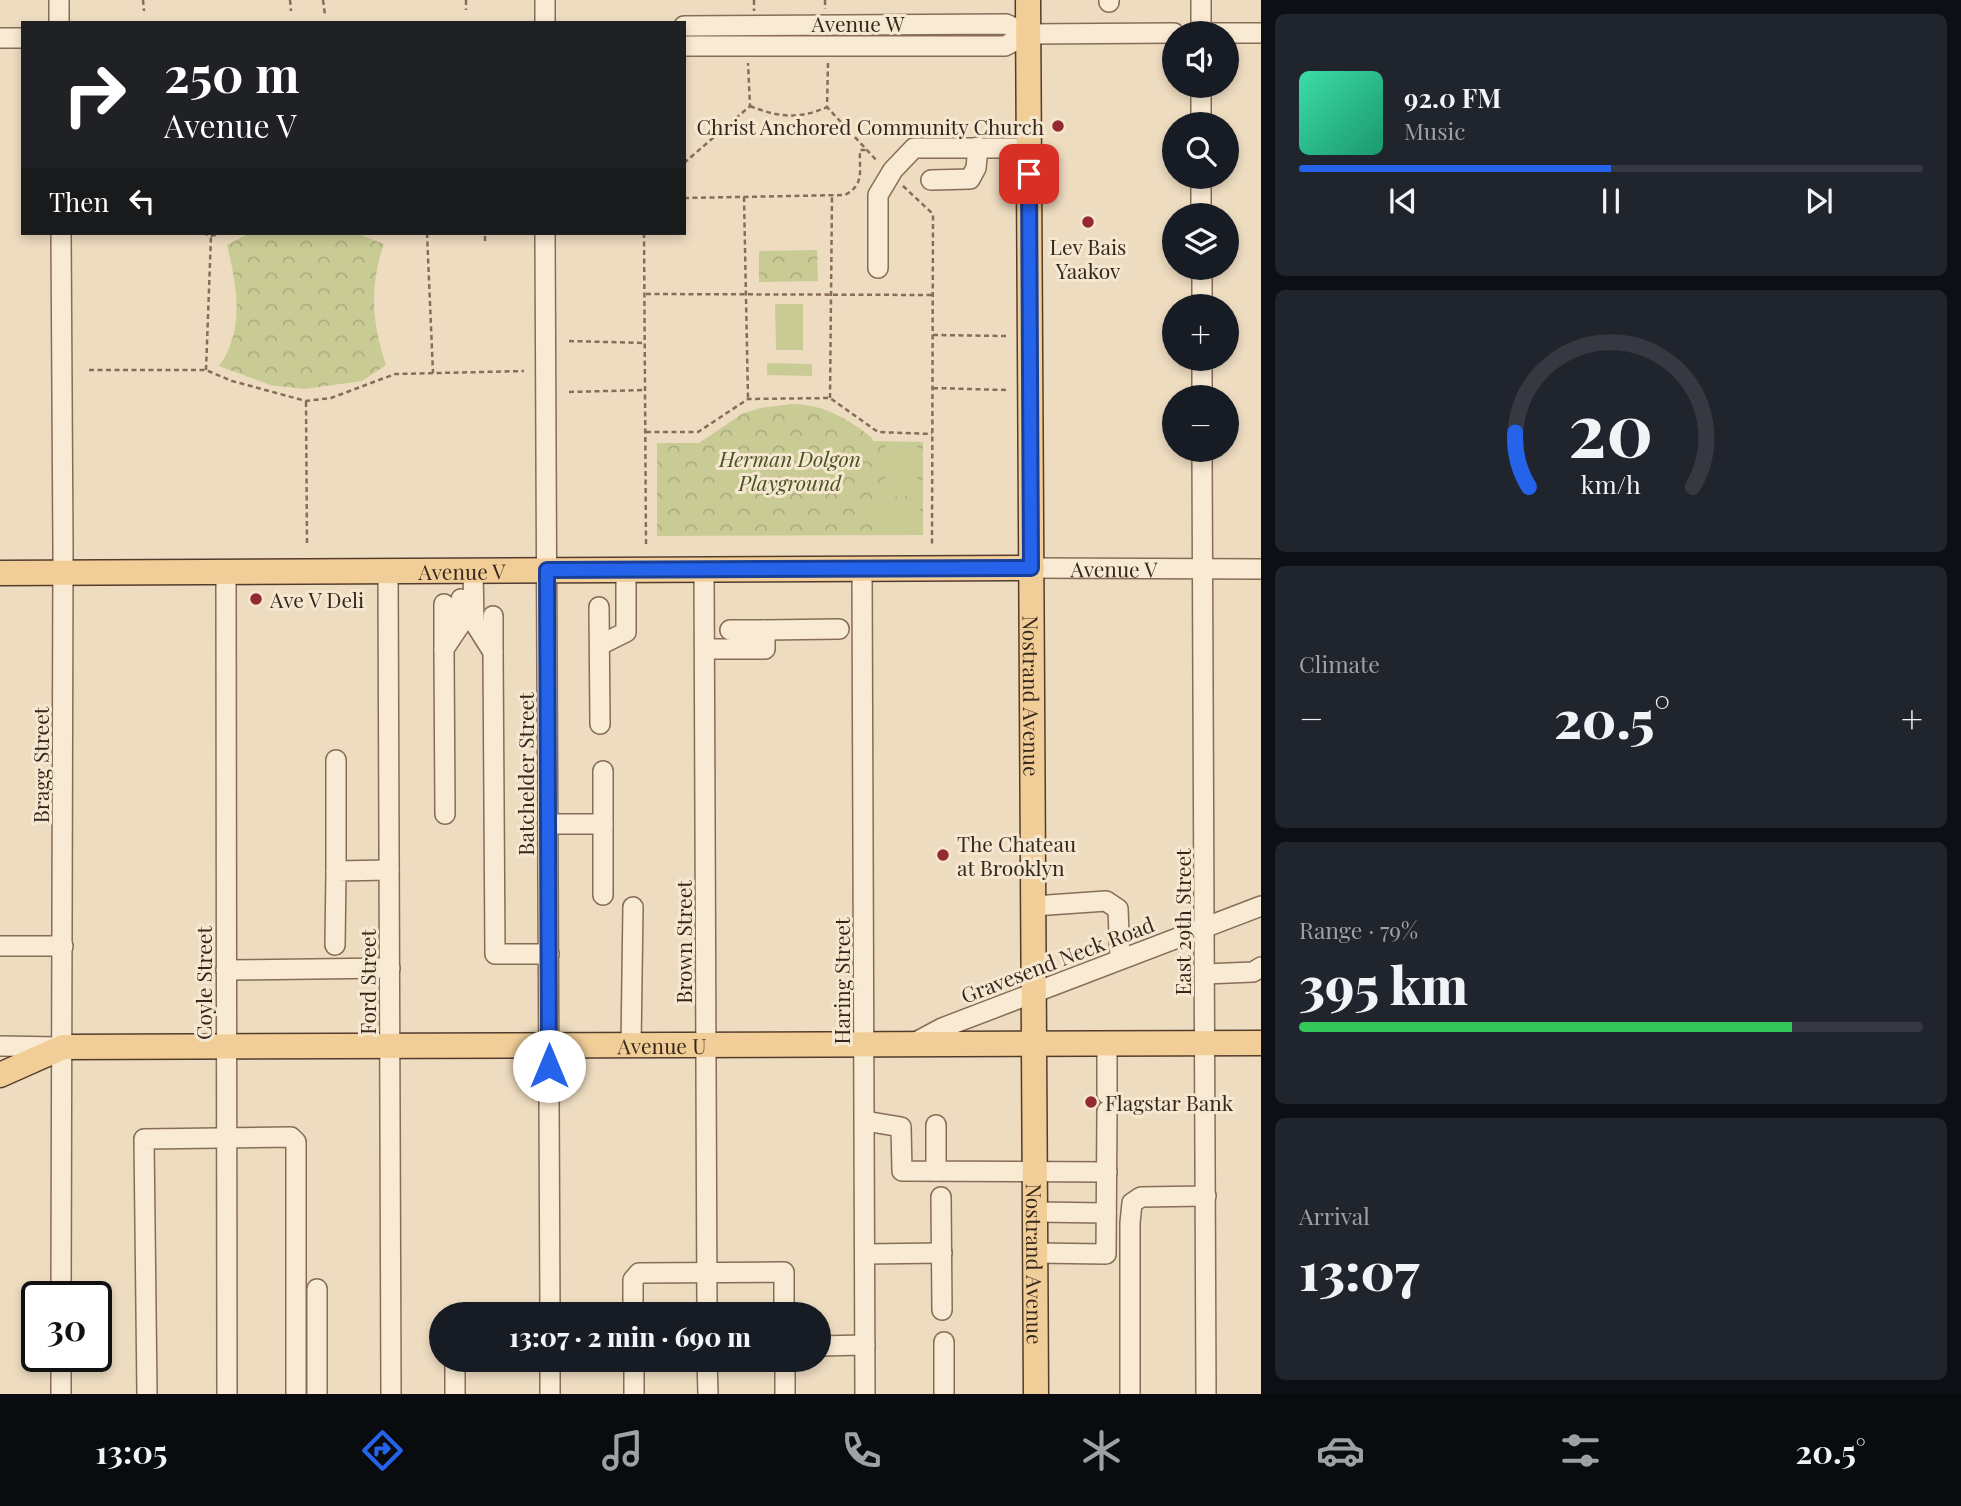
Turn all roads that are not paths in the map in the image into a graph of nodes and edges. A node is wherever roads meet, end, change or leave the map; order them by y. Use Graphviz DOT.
graph roads {
  1 [pos="59,0"];
  2 [pos="545,0"];
  3 [pos="1028,0"];
  4 [pos="1201,0"];
  5 [pos="59,21"];
  6 [pos="545,21"];
  7 [pos="1200,21"];
  8 [pos="686,26"];
  9 [pos="1162,33"];
  10 [pos="1239,33"];
  11 [pos="1261,33"];
  12 [pos="1028,34"];
  13 [pos="0,38"];
  14 [pos="21,38"];
  15 [pos="686,46"];
  16 [pos="978,147"];
  17 [pos="1028,148"];
  18 [pos="931,180"];
  19 [pos="61,235"];
  20 [pos="545,235"];
  21 [pos="878,268"];
  22 [pos="1202,462"];
  23 [pos="862,568"];
  24 [pos="1031,568"];
  25 [pos="626,569"];
  26 [pos="704,569"];
  27 [pos="1203,569"];
  28 [pos="1261,569"];
  29 [pos="388,570"];
  30 [pos="467,570"];
  31 [pos="547,570"];
  32 [pos="226,571"];
  33 [pos="63,572"];
  34 [pos="0,573"];
  35 [pos="444,604"];
  36 [pos="599,607"];
  37 [pos="493,615"];
  38 [pos="730,629"];
  39 [pos="839,629"];
  40 [pos="765,630"];
  41 [pos="600,645"];
  42 [pos="443,649"];
  43 [pos="705,649"];
  44 [pos="493,652"];
  45 [pos="600,724"];
  46 [pos="336,760"];
  47 [pos="603,771"];
  48 [pos="445,814"];
  49 [pos="548,824"];
  50 [pos="603,824"];
  51 [pos="389,870"];
  52 [pos="336,871"];
  53 [pos="603,895"];
  54 [pos="1034,906"];
  55 [pos="1261,906"];
  56 [pos="633,907"];
  57 [pos="1205,926"];
  58 [pos="335,945"];
  59 [pos="0,946"];
  60 [pos="63,946"];
  61 [pos="549,954"];
  62 [pos="1120,959"];
  63 [pos="1261,967"];
  64 [pos="390,968"];
  65 [pos="226,970"];
  66 [pos="1205,974"];
  67 [pos="1034,992"];
  68 [pos="1261,1043"];
  69 [pos="1205,1044"];
  70 [pos="864,1045"];
  71 [pos="911,1045"];
  72 [pos="1035,1045"];
  73 [pos="1107,1045"];
  74 [pos="0,1046"];
  75 [pos="390,1046"];
  76 [pos="548,1046"];
  77 [pos="631,1046"];
  78 [pos="706,1046"];
  79 [pos="63,1047"];
  80 [pos="225,1047"];
  81 [pos="0,1075"];
  82 [pos="864,1121"];
  83 [pos="936,1125"];
  84 [pos="227,1137"];
  85 [pos="936,1171"];
  86 [pos="1036,1171"];
  87 [pos="1107,1172"];
  88 [pos="1206,1196"];
  89 [pos="941,1197"];
  90 [pos="1036,1212"];
  91 [pos="1106,1213"];
  92 [pos="942,1253"];
  93 [pos="1035,1253"];
  94 [pos="865,1254"];
  95 [pos="707,1272"];
  96 [pos="61,1281"];
  97 [pos="317,1289"];
  98 [pos="550,1302"];
  99 [pos="633,1302"];
  100 [pos="707,1302"];
  101 [pos="784,1302"];
  102 [pos="942,1310"];
  103 [pos="944,1342"];
  104 [pos="865,1345"];
  105 [pos="831,1346"];
  106 [pos="61,1372"];
  107 [pos="455,1372"];
  108 [pos="550,1372"];
  109 [pos="634,1372"];
  110 [pos="708,1372"];
  111 [pos="785,1372"];
  112 [pos="61,1394"];
  113 [pos="147,1394"];
  114 [pos="227,1394"];
  115 [pos="296,1394"];
  116 [pos="317,1394"];
  117 [pos="391,1394"];
  118 [pos="455,1394"];
  119 [pos="550,1394"];
  120 [pos="634,1394"];
  121 [pos="708,1394"];
  122 [pos="785,1394"];
  123 [pos="866,1394"];
  124 [pos="944,1394"];
  125 [pos="1036,1394"];
  126 [pos="1130,1394"];
  127 [pos="1206,1394"];
  1 -- 5 [label="street"];
  2 -- 6 [label="street"];
  3 -- 12 [label="main road, Nostrand Avenue"];
  4 -- 7 [label="street"];
  8 -- 12 [label="street, Avenue W"];
  9 -- 12 [label="street, Avenue W"];
  10 -- 11 [label="street"];
  12 -- 15 [label="street, Avenue W"];
  12 -- 17 [label="main road, Nostrand Avenue"];
  13 -- 14 [label="street"];
  16 -- 17 [label="street"];
  16 -- 18 [label="street"];
  16 -- 21 [label="street"];
  17 -- 24 [label="main road, Nostrand Avenue"];
  19 -- 33 [label="street, Bragg Street"];
  20 -- 31 [label="street, Batchelder Street"];
  22 -- 27 [label="street, East 29th Street"];
  23 -- 24 [label="main road, Avenue V"];
  23 -- 26 [label="main road, Avenue V"];
  23 -- 70 [label="street, Haring Street"];
  24 -- 27 [label="street, Avenue V"];
  24 -- 54 [label="main road, Nostrand Avenue"];
  25 -- 26 [label="main road, Avenue V"];
  25 -- 31 [label="main road, Avenue V"];
  25 -- 41 [label="street"];
  26 -- 43 [label="street, Brown Street"];
  27 -- 28 [label="street, Avenue V"];
  27 -- 57 [label="street, East 29th Street"];
  29 -- 30 [label="main road, Avenue V"];
  29 -- 32 [label="main road, Avenue V"];
  29 -- 51 [label="street, Ford Street"];
  30 -- 31 [label="main road, Avenue V"];
  30 -- 42 [label="street"];
  30 -- 44 [label="street"];
  31 -- 49 [label="street, Batchelder Street"];
  32 -- 33 [label="main road, Avenue V"];
  32 -- 65 [label="street, Coyle Street"];
  33 -- 34 [label="main road, Avenue V"];
  33 -- 60 [label="street, Bragg Street"];
  35 -- 42 [label="street"];
  36 -- 41 [label="street"];
  37 -- 44 [label="street"];
  38 -- 40 [label="street"];
  39 -- 40 [label="street"];
  40 -- 43 [label="street"];
  41 -- 45 [label="street"];
  42 -- 48 [label="street"];
  43 -- 78 [label="street, Brown Street"];
  44 -- 61 [label="street"];
  46 -- 52 [label="street"];
  47 -- 50 [label="street"];
  49 -- 50 [label="street"];
  49 -- 61 [label="street, Batchelder Street"];
  50 -- 53 [label="street"];
  51 -- 52 [label="street"];
  51 -- 64 [label="street, Ford Street"];
  52 -- 58 [label="street"];
  54 -- 62 [label="street"];
  54 -- 67 [label="main road, Nostrand Avenue"];
  55 -- 57 [label="street, Gravesend Neck Road"];
  56 -- 77 [label="street"];
  57 -- 62 [label="street, Gravesend Neck Road"];
  57 -- 66 [label="street, East 29th Street"];
  59 -- 60 [label="street"];
  60 -- 79 [label="street, Bragg Street"];
  61 -- 76 [label="street, Batchelder Street"];
  62 -- 67 [label="street, Gravesend Neck Road"];
  63 -- 66 [label="street"];
  64 -- 65 [label="street"];
  64 -- 75 [label="street, Ford Street"];
  65 -- 80 [label="street, Coyle Street"];
  66 -- 69 [label="street, East 29th Street"];
  67 -- 71 [label="street, Gravesend Neck Road"];
  67 -- 72 [label="main road, Nostrand Avenue"];
  68 -- 69 [label="main road, Avenue U"];
  69 -- 73 [label="main road, Avenue U"];
  69 -- 88 [label="street, East 29th Street"];
  70 -- 71 [label="main road, Avenue U"];
  70 -- 78 [label="main road, Avenue U"];
  70 -- 82 [label="street, Haring Street"];
  71 -- 72 [label="main road, Avenue U"];
  72 -- 73 [label="main road, Avenue U"];
  72 -- 86 [label="main road, Nostrand Avenue"];
  73 -- 87 [label="street"];
  74 -- 79 [label="street, Avenue U"];
  75 -- 76 [label="main road, Avenue U"];
  75 -- 80 [label="main road, Avenue U"];
  75 -- 117 [label="street, Ford Street"];
  76 -- 77 [label="main road, Avenue U"];
  76 -- 98 [label="street, Batchelder Street"];
  77 -- 78 [label="main road, Avenue U"];
  78 -- 95 [label="street, Brown Street"];
  79 -- 80 [label="main road, Avenue U"];
  79 -- 81 [label="main road, Avenue U"];
  79 -- 96 [label="street, Bragg Street"];
  80 -- 84 [label="street, Coyle Street"];
  82 -- 85 [label="street"];
  82 -- 94 [label="street, Haring Street"];
  83 -- 85 [label="street"];
  84 -- 113 [label="street"];
  84 -- 114 [label="street, Coyle Street"];
  84 -- 115 [label="street"];
  85 -- 86 [label="street"];
  86 -- 87 [label="street"];
  86 -- 90 [label="main road, Nostrand Avenue"];
  87 -- 91 [label="street"];
  88 -- 126 [label="street"];
  88 -- 127 [label="street, East 29th Street"];
  89 -- 92 [label="street"];
  90 -- 91 [label="street"];
  90 -- 93 [label="main road, Nostrand Avenue"];
  91 -- 93 [label="street"];
  92 -- 94 [label="street"];
  92 -- 102 [label="street"];
  93 -- 125 [label="main road, Nostrand Avenue"];
  94 -- 104 [label="street, Haring Street"];
  95 -- 99 [label="street"];
  95 -- 100 [label="street, Brown Street"];
  95 -- 101 [label="street"];
  97 -- 116 [label="street"];
  103 -- 124 [label="street"];
  104 -- 105 [label="street"];
  104 -- 123 [label="street, Haring Street"];
  106 -- 112 [label="street"];
  107 -- 118 [label="street"];
  108 -- 119 [label="street"];
  109 -- 120 [label="street"];
  110 -- 121 [label="street"];
  111 -- 122 [label="street"];
}
